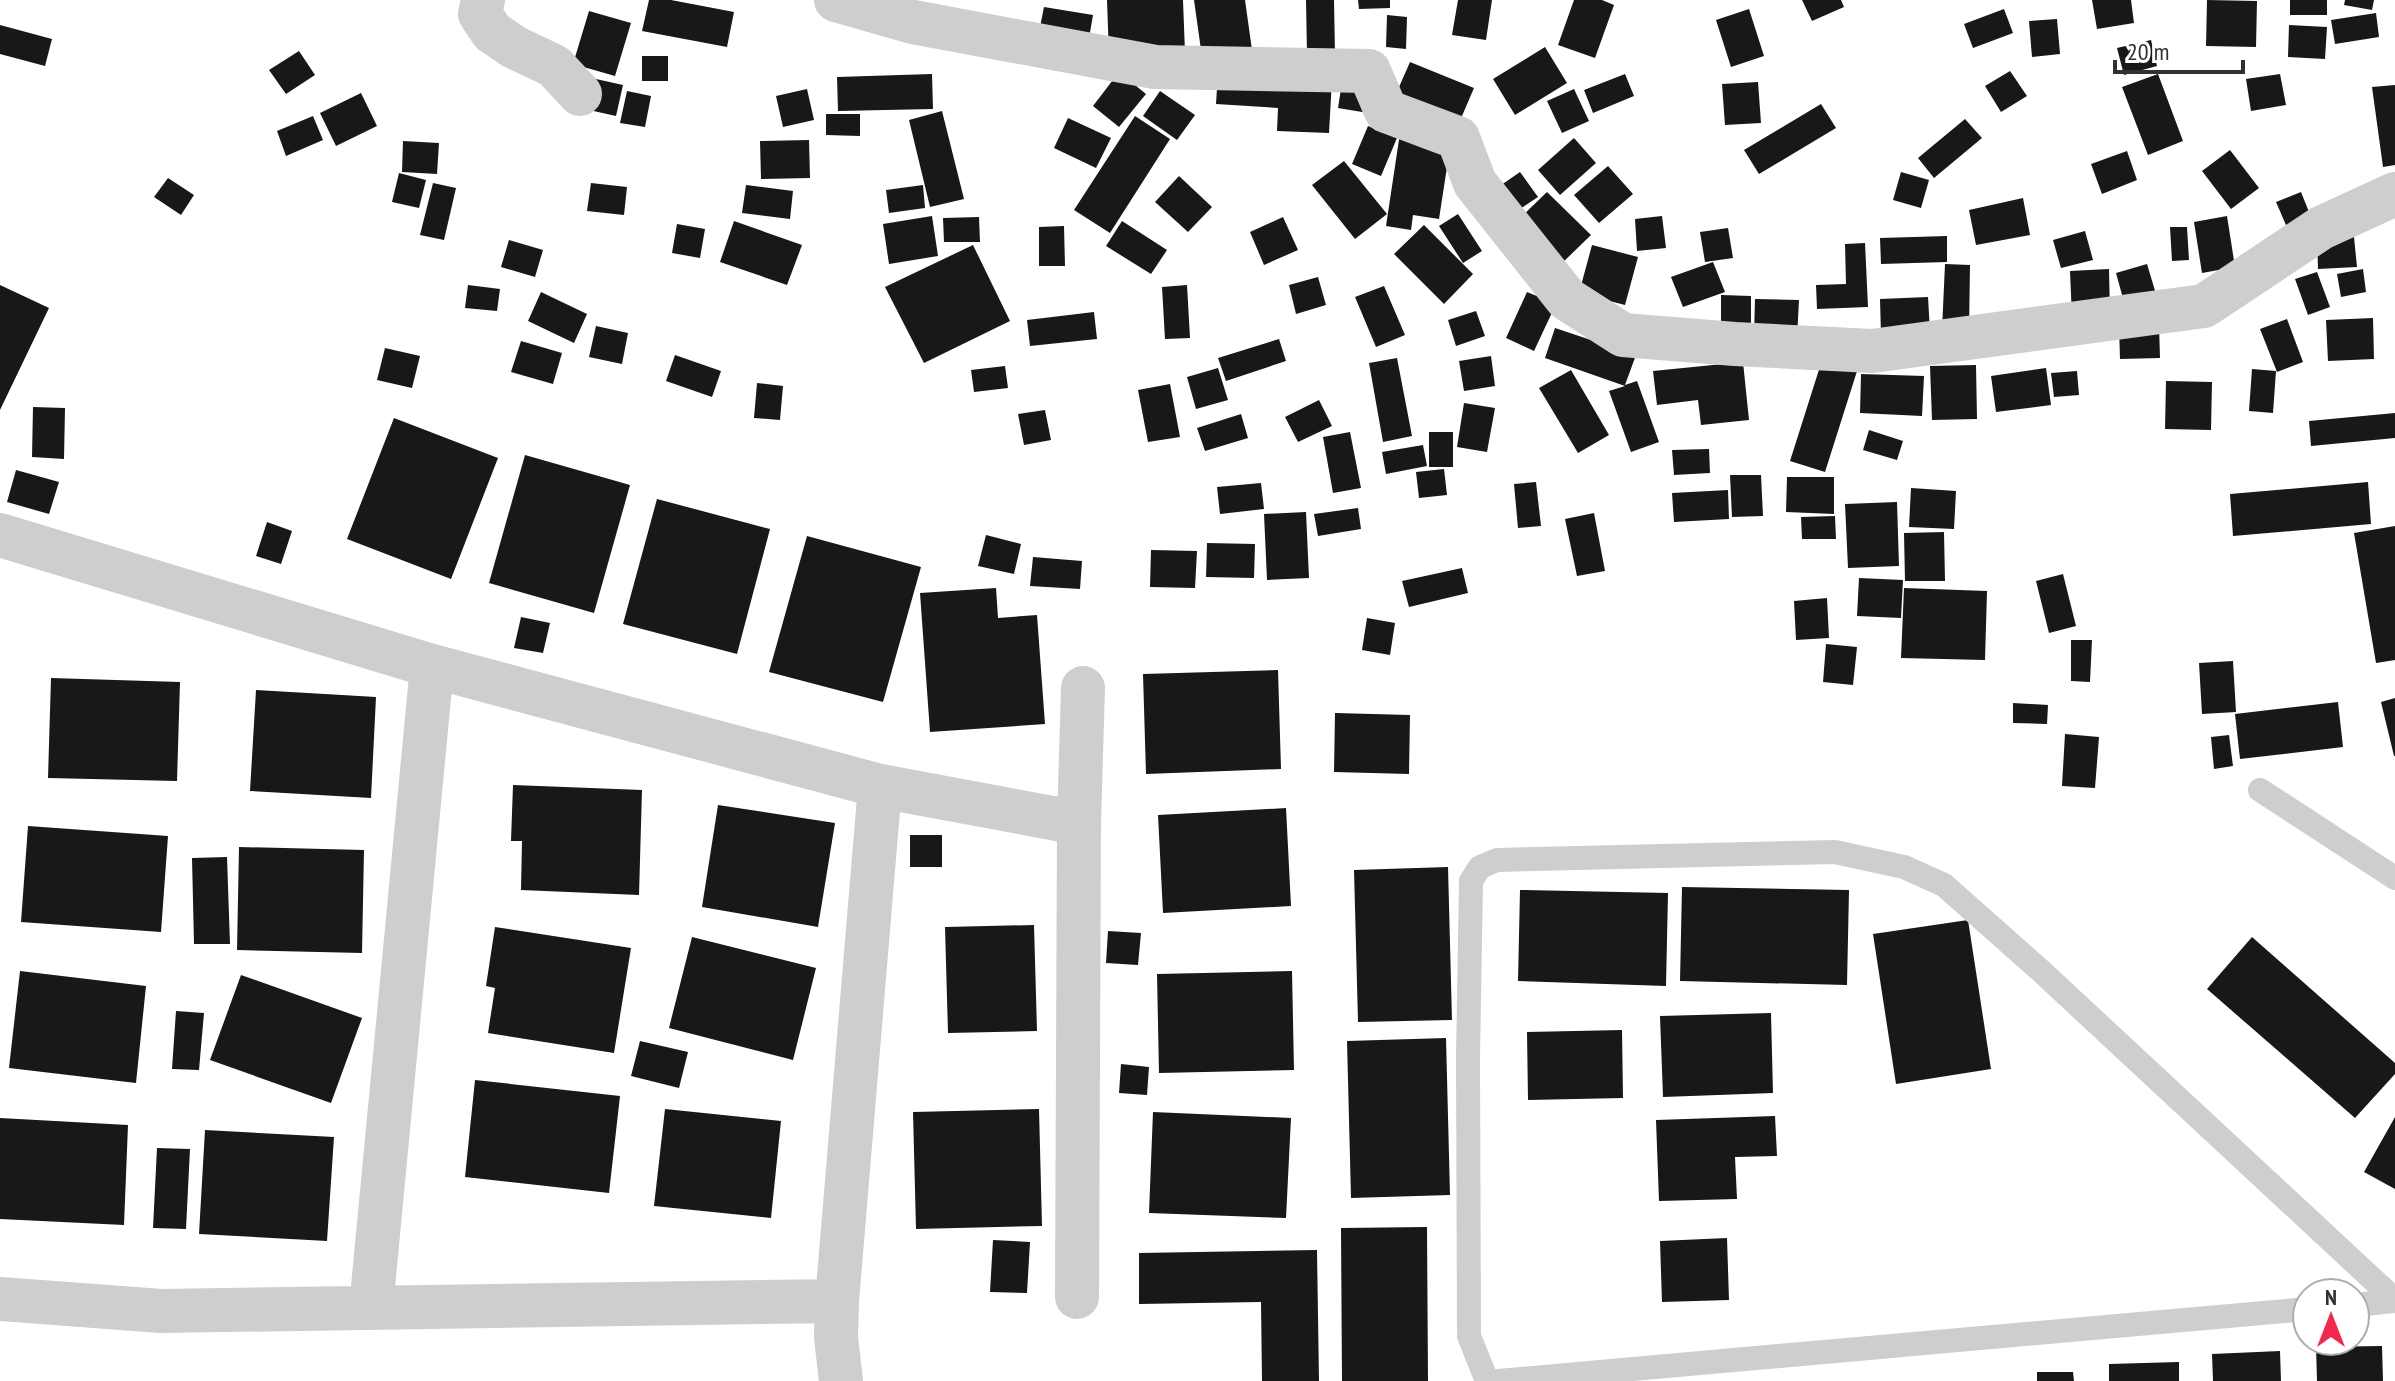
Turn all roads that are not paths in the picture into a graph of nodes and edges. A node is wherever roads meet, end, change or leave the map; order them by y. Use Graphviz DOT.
graph roads {
  1 [pos="483,0"];
  2 [pos="836,0"];
  3 [pos="580,94"];
  4 [pos="2395,194"];
  5 [pos="0,535"];
  6 [pos="432,666"];
  7 [pos="1083,688"];
  8 [pos="880,786"];
  9 [pos="2260,790"];
  10 [pos="1079,823"];
  11 [pos="2395,878"];
  12 [pos="1077,1297"];
  13 [pos="0,1299"];
  14 [pos="837,1301"];
  15 [pos="2395,1301"];
  16 [pos="2371,1303"];
  17 [pos="371,1308"];
  18 [pos="2291,1310"];
  19 [pos="841,1381"];
  20 [pos="1487,1381"];
  21 [pos="1498,1381"];
  1 -- 3 [label="street"];
  2 -- 4 [label="street"];
  5 -- 6 [label="street"];
  6 -- 8 [label="street"];
  6 -- 17 [label="street"];
  7 -- 10 [label="street"];
  8 -- 10 [label="street"];
  8 -- 14 [label="street"];
  9 -- 11 [label="lane"];
  10 -- 12 [label="street"];
  13 -- 17 [label="street"];
  14 -- 17 [label="street"];
  14 -- 19 [label="street"];
  15 -- 16 [label="lane"];
  15 -- 20 [label="lane"];
  18 -- 21 [label="lane"];
}
